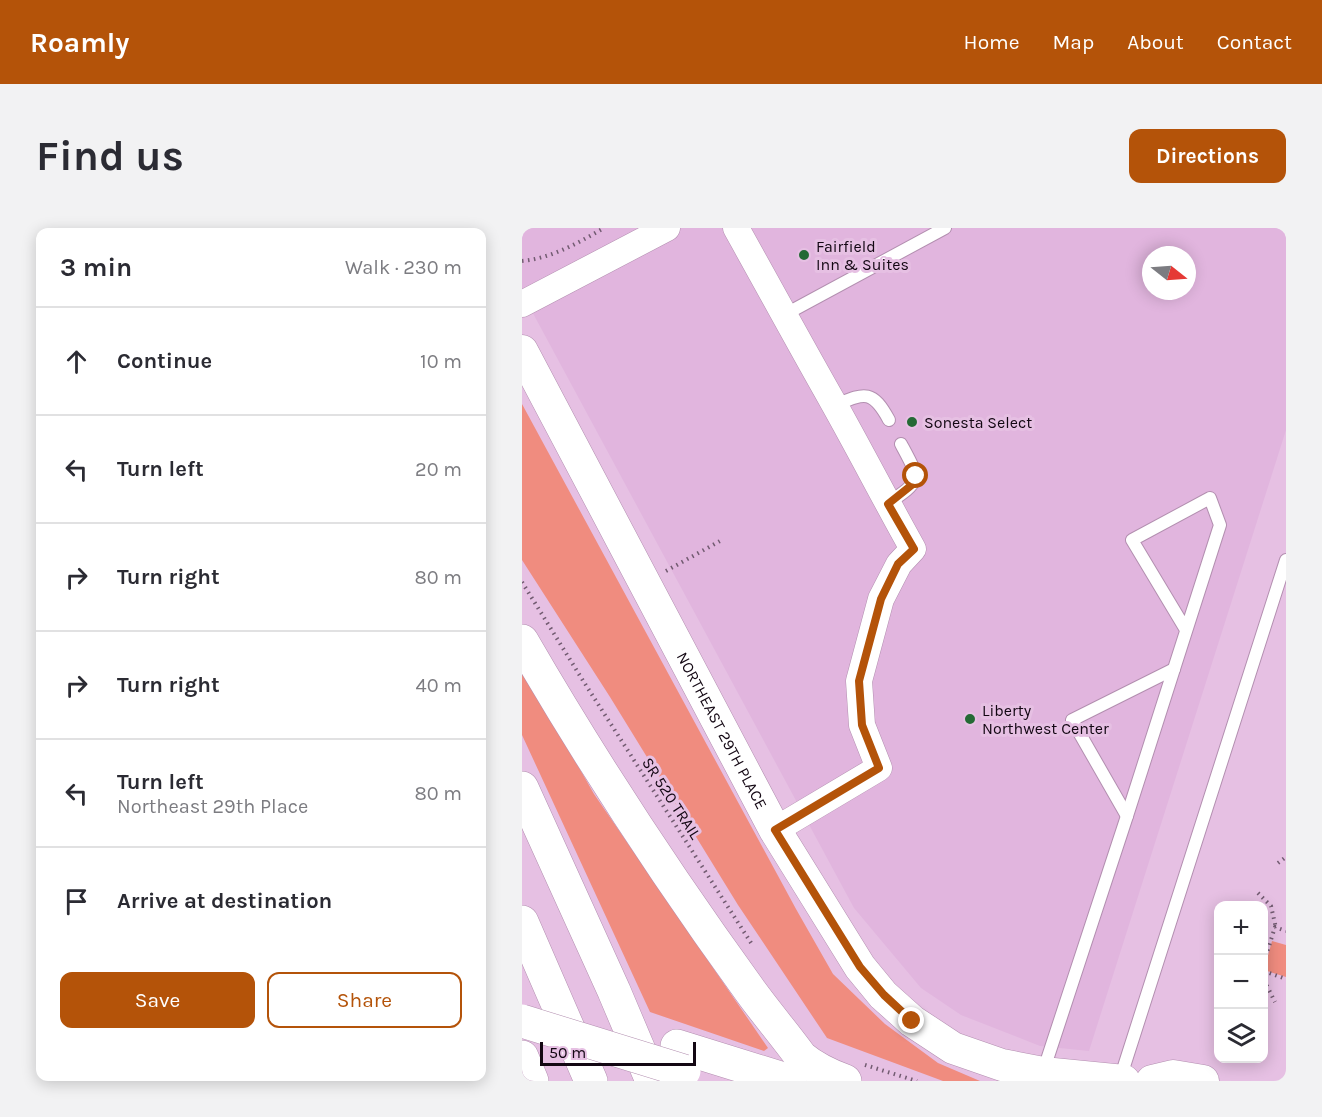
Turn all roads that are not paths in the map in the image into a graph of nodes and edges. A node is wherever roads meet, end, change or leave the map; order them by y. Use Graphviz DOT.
graph roads {
  1 [pos="667,228"];
  2 [pos="736,228"];
  3 [pos="945,228"];
  4 [pos="522,304"];
  5 [pos="784,315"];
  6 [pos="522,351"];
  7 [pos="835,405"];
  8 [pos="888,420"];
  9 [pos="902,444"];
  10 [pos="888,504"];
  11 [pos="1286,560"];
  12 [pos="1186,630"];
  13 [pos="522,641"];
  14 [pos="1174,669"];
  15 [pos="522,788"];
  16 [pos="1127,816"];
  17 [pos="775,830"];
  18 [pos="522,922"];
  19 [pos="522,998"];
  20 [pos="522,1022"];
  21 [pos="522,1057"];
  22 [pos="681,1058"];
  23 [pos="1043,1073"];
  24 [pos="532,1081"];
  25 [pos="591,1081"];
  26 [pos="652,1081"];
  27 [pos="717,1081"];
  28 [pos="790,1081"];
  29 [pos="845,1081"];
  30 [pos="1119,1081"];
  31 [pos="1124,1081"];
  32 [pos="1152,1081"];
  33 [pos="1203,1081"];
  1 -- 4 [label="street"];
  2 -- 5 [label="street"];
  3 -- 5 [label="lane"];
  5 -- 7 [label="street"];
  6 -- 17 [label="street, NORTHEAST 29TH PLACE"];
  7 -- 8 [label="lane"];
  7 -- 10 [label="street"];
  9 -- 10 [label="lane"];
  10 -- 17 [label="street"];
  11 -- 30 [label="lane"];
  12 -- 12 [label="lane"];
  12 -- 14 [label="lane"];
  13 -- 29 [label="main road"];
  14 -- 16 [label="lane"];
  14 -- 16 [label="lane"];
  15 -- 26 [label="main road"];
  16 -- 23 [label="lane"];
  17 -- 23 [label="street, NORTHEAST 29TH PLACE"];
  18 -- 25 [label="main road"];
  19 -- 22 [label="main road"];
  20 -- 22 [label="main road, bridge"];
  21 -- 24 [label="main road"];
  22 -- 27 [label="main road"];
  22 -- 28 [label="main road"];
  23 -- 30 [label="street, NORTHEAST 29TH PLACE"];
  30 -- 31 [label="street, NORTHEAST 29TH PLACE"];
  32 -- 33 [label="street"];
}
